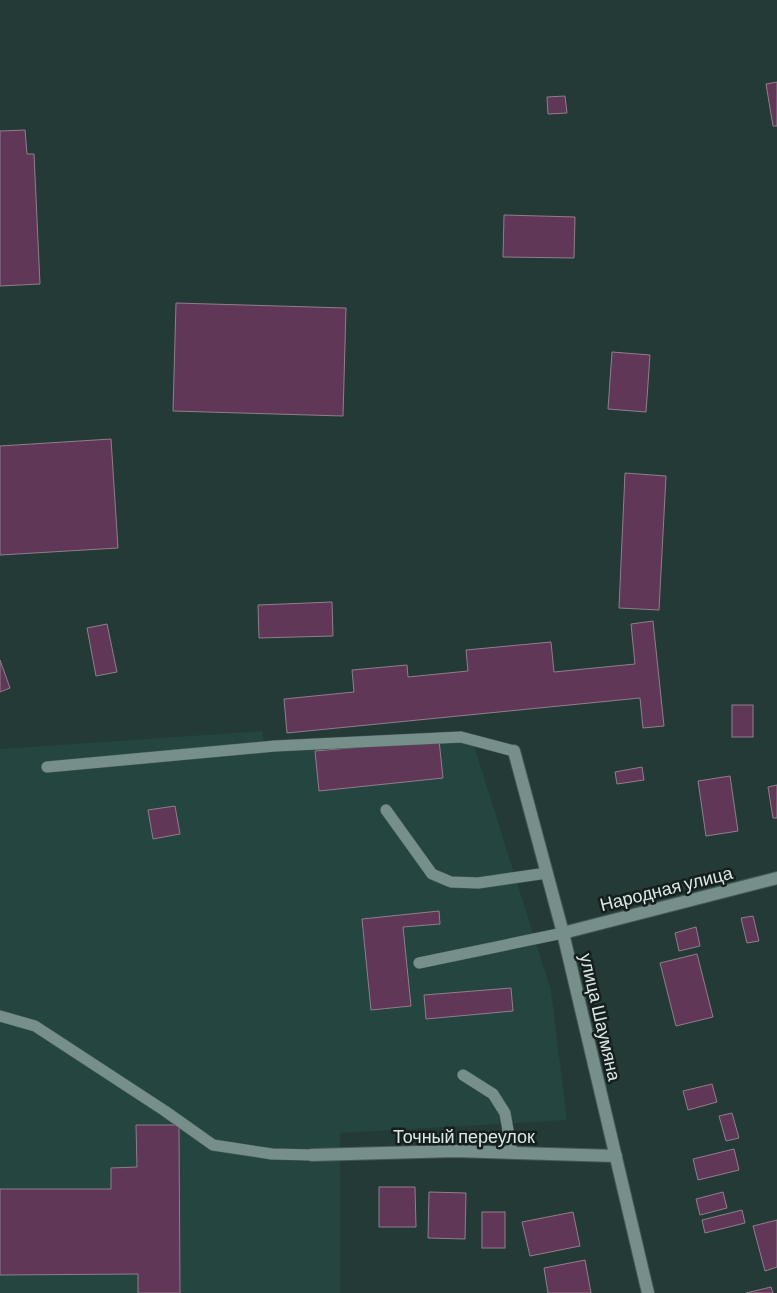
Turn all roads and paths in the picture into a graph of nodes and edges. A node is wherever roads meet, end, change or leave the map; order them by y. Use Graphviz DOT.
graph roads {
  1 [pos="514,751"];
  2 [pos="46,767"];
  3 [pos="386,810"];
  4 [pos="547,874"];
  5 [pos="777,878"];
  6 [pos="563,933"];
  7 [pos="419,963"];
  8 [pos="0,1016"];
  9 [pos="463,1075"];
  10 [pos="512,1153"];
  11 [pos="312,1155"];
  12 [pos="616,1156"];
  13 [pos="648,1293"];
  1 -- 2 [label="lane"];
  1 -- 4 [label="street, улица Шаумяна"];
  3 -- 4 [label="lane"];
  4 -- 6 [label="street, улица Шаумяна"];
  5 -- 6 [label="street, Народная улица"];
  6 -- 7 [label="lane"];
  6 -- 12 [label="street, улица Шаумяна"];
  8 -- 11 [label="lane"];
  9 -- 10 [label="lane"];
  10 -- 11 [label="street, Точный переулок"];
  10 -- 12 [label="street, Точный переулок"];
  12 -- 13 [label="street, улица Шаумяна"];
}
